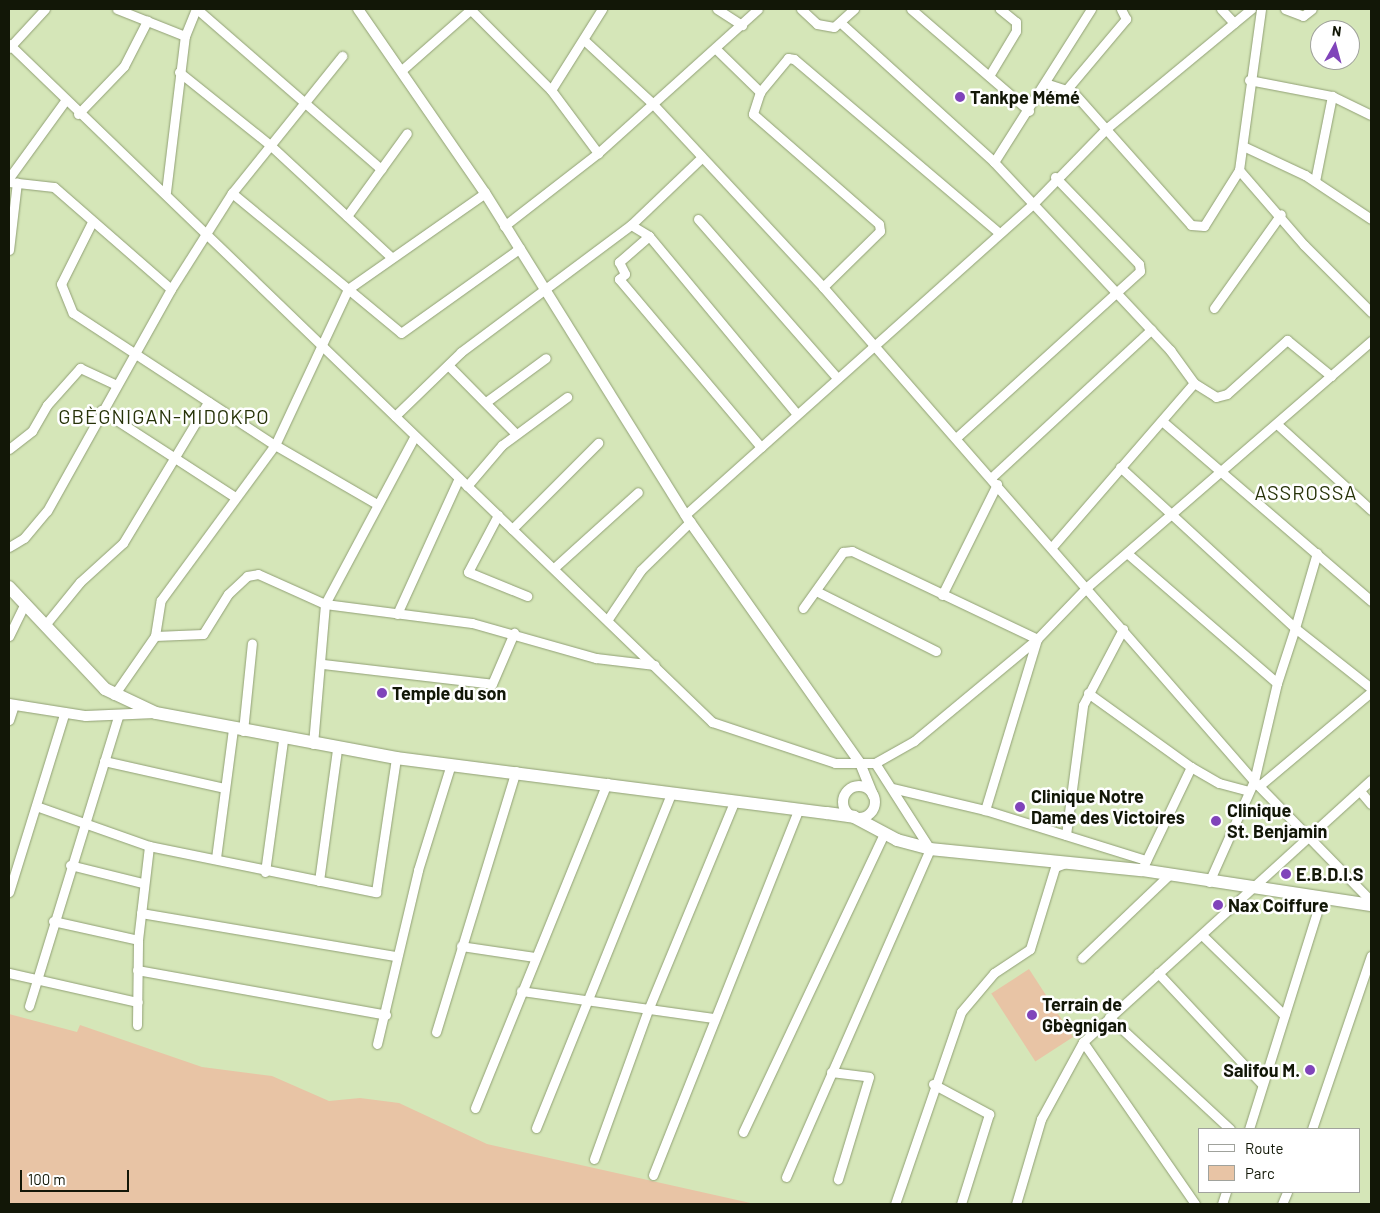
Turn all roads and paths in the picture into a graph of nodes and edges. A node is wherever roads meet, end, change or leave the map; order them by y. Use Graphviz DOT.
graph roads {
  1 [pos="45,9"];
  2 [pos="117,9"];
  3 [pos="197,9"];
  4 [pos="358,9"];
  5 [pos="470,9"];
  6 [pos="602,9"];
  7 [pos="717,9"];
  8 [pos="758,9"];
  9 [pos="801,9"];
  10 [pos="854,9"];
  11 [pos="911,9"];
  12 [pos="1000,9"];
  13 [pos="1092,9"];
  14 [pos="1121,9"];
  15 [pos="1221,9"];
  16 [pos="1251,9"];
  17 [pos="1261,9"];
  18 [pos="1285,9"];
  19 [pos="1312,9"];
  20 [pos="147,21"];
  21 [pos="1234,23"];
  22 [pos="842,24"];
  23 [pos="742,25"];
  24 [pos="185,36"];
  25 [pos="584,40"];
  26 [pos="10,46"];
  27 [pos="716,49"];
  28 [pos="342,56"];
  29 [pos="403,69"];
  30 [pos="179,72"];
  31 [pos="989,76"];
  32 [pos="1249,80"];
  33 [pos="1045,83"];
  34 [pos="1067,88"];
  35 [pos="551,90"];
  36 [pos="760,92"];
  37 [pos="1332,96"];
  38 [pos="65,101"];
  39 [pos="305,101"];
  40 [pos="653,104"];
  41 [pos="1029,111"];
  42 [pos="78,114"];
  43 [pos="1371,115"];
  44 [pos="1106,128"];
  45 [pos="407,133"];
  46 [pos="270,145"];
  47 [pos="1243,146"];
  48 [pos="598,153"];
  49 [pos="701,158"];
  50 [pos="994,162"];
  51 [pos="381,169"];
  52 [pos="1240,170"];
  53 [pos="1055,177"];
  54 [pos="11,181"];
  55 [pos="1315,181"];
  56 [pos="166,192"];
  57 [pos="232,193"];
  58 [pos="485,193"];
  59 [pos="1034,203"];
  60 [pos="1281,214"];
  61 [pos="347,216"];
  62 [pos="698,219"];
  63 [pos="1371,219"];
  64 [pos="92,222"];
  65 [pos="630,225"];
  66 [pos="504,226"];
  67 [pos="207,231"];
  68 [pos="998,232"];
  69 [pos="649,236"];
  70 [pos="520,248"];
  71 [pos="9,250"];
  72 [pos="390,256"];
  73 [pos="823,287"];
  74 [pos="171,289"];
  75 [pos="348,289"];
  76 [pos="544,292"];
  77 [pos="1118,294"];
  78 [pos="1214,308"];
  79 [pos="1371,312"];
  80 [pos="1151,330"];
  81 [pos="1371,341"];
  82 [pos="320,344"];
  83 [pos="873,346"];
  84 [pos="134,353"];
  85 [pos="546,358"];
  86 [pos="448,365"];
  87 [pos="1331,376"];
  88 [pos="837,378"];
  89 [pos="1194,383"];
  90 [pos="116,385"];
  91 [pos="567,397"];
  92 [pos="208,402"];
  93 [pos="486,402"];
  94 [pos="101,410"];
  95 [pos="797,414"];
  96 [pos="395,416"];
  97 [pos="1162,422"];
  98 [pos="1278,426"];
  99 [pos="516,434"];
  100 [pos="414,437"];
  101 [pos="957,437"];
  102 [pos="598,443"];
  103 [pos="275,445"];
  104 [pos="761,447"];
  105 [pos="9,448"];
  106 [pos="176,455"];
  107 [pos="1120,467"];
  108 [pos="1219,472"];
  109 [pos="459,478"];
  110 [pos="994,481"];
  111 [pos="467,486"];
  112 [pos="638,492"];
  113 [pos="235,497"];
  114 [pos="375,503"];
  115 [pos="1370,505"];
  116 [pos="1170,514"];
  117 [pos="498,515"];
  118 [pos="687,518"];
  119 [pos="512,529"];
  120 [pos="9,547"];
  121 [pos="1052,547"];
  122 [pos="1127,553"];
  123 [pos="1317,553"];
  124 [pos="554,568"];
  125 [pos="9,587"];
  126 [pos="1087,588"];
  127 [pos="818,592"];
  128 [pos="942,595"];
  129 [pos="527,596"];
  130 [pos="1371,601"];
  131 [pos="25,604"];
  132 [pos="325,604"];
  133 [pos="803,608"];
  134 [pos="397,614"];
  135 [pos="608,619"];
  136 [pos="45,625"];
  137 [pos="1295,628"];
  138 [pos="1123,629"];
  139 [pos="514,634"];
  140 [pos="9,636"];
  141 [pos="155,636"];
  142 [pos="1036,639"];
  143 [pos="252,643"];
  144 [pos="936,651"];
  145 [pos="323,664"];
  146 [pos="655,665"];
  147 [pos="1277,683"];
  148 [pos="1371,688"];
  149 [pos="1371,692"];
  150 [pos="1088,693"];
  151 [pos="114,695"];
  152 [pos="11,704"];
  153 [pos="156,712"];
  154 [pos="64,714"];
  155 [pos="118,716"];
  156 [pos="9,720"];
  157 [pos="238,730"];
  158 [pos="283,740"];
  159 [pos="313,744"];
  160 [pos="338,749"];
  161 [pos="396,758"];
  162 [pos="104,761"];
  163 [pos="860,763"];
  164 [pos="875,763"];
  165 [pos="451,764"];
  166 [pos="1191,767"];
  167 [pos="516,771"];
  168 [pos="1371,780"];
  169 [pos="607,783"];
  170 [pos="1256,783"];
  171 [pos="225,788"];
  172 [pos="892,788"];
  173 [pos="1249,791"];
  174 [pos="1360,791"];
  175 [pos="672,792"];
  176 [pos="873,795"];
  177 [pos="735,800"];
  178 [pos="1371,804"];
  179 [pos="36,806"];
  180 [pos="799,808"];
  181 [pos="985,810"];
  182 [pos="854,818"];
  183 [pos="85,821"];
  184 [pos="884,834"];
  185 [pos="1066,835"];
  186 [pos="1308,837"];
  187 [pos="149,846"];
  188 [pos="930,849"];
  189 [pos="216,858"];
  190 [pos="1066,863"];
  191 [pos="70,865"];
  192 [pos="1144,865"];
  193 [pos="265,872"];
  194 [pos="1169,875"];
  195 [pos="319,881"];
  196 [pos="1209,882"];
  197 [pos="142,883"];
  198 [pos="1249,889"];
  199 [pos="9,892"];
  200 [pos="1321,899"];
  201 [pos="1371,903"];
  202 [pos="141,913"];
  203 [pos="53,922"];
  204 [pos="1202,936"];
  205 [pos="138,940"];
  206 [pos="461,946"];
  207 [pos="396,956"];
  208 [pos="1371,956"];
  209 [pos="535,957"];
  210 [pos="1082,958"];
  211 [pos="137,970"];
  212 [pos="1158,973"];
  213 [pos="9,974"];
  214 [pos="36,980"];
  215 [pos="521,992"];
  216 [pos="586,1000"];
  217 [pos="138,1002"];
  218 [pos="29,1006"];
  219 [pos="648,1010"];
  220 [pos="1284,1014"];
  221 [pos="386,1015"];
  222 [pos="1109,1017"];
  223 [pos="714,1018"];
  224 [pos="137,1025"];
  225 [pos="436,1032"];
  226 [pos="1083,1042"];
  227 [pos="377,1044"];
  228 [pos="831,1072"];
  229 [pos="933,1084"];
  230 [pos="1262,1084"];
  231 [pos="475,1108"];
  232 [pos="536,1128"];
  233 [pos="1229,1128"];
  234 [pos="1249,1128"];
  235 [pos="1312,1128"];
  236 [pos="743,1132"];
  237 [pos="594,1159"];
  238 [pos="652,1175"];
  239 [pos="786,1177"];
  240 [pos="838,1179"];
  241 [pos="895,1204"];
  242 [pos="961,1204"];
  243 [pos="1016,1204"];
  244 [pos="1195,1204"];
  1 -- 26 [label="street"];
  2 -- 20 [label="street"];
  3 -- 24 [label="street"];
  3 -- 39 [label="street"];
  4 -- 29 [label="street"];
  5 -- 29 [label="street"];
  5 -- 35 [label="street"];
  6 -- 25 [label="street"];
  7 -- 23 [label="street"];
  8 -- 23 [label="street"];
  9 -- 22 [label="street"];
  10 -- 22 [label="street"];
  11 -- 31 [label="street"];
  12 -- 31 [label="street"];
  13 -- 33 [label="street"];
  14 -- 34 [label="street"];
  15 -- 21 [label="street"];
  16 -- 21 [label="street"];
  17 -- 32 [label="street"];
  18 -- 19 [label="street"];
  20 -- 24 [label="street"];
  20 -- 42 [label="street"];
  21 -- 44 [label="street"];
  22 -- 50 [label="street"];
  23 -- 27 [label="street"];
  24 -- 30 [label="street"];
  25 -- 35 [label="street"];
  25 -- 40 [label="street"];
  26 -- 38 [label="street"];
  27 -- 36 [label="street"];
  27 -- 40 [label="street"];
  28 -- 39 [label="street"];
  29 -- 58 [label="street"];
  30 -- 46 [label="street"];
  30 -- 56 [label="street"];
  31 -- 41 [label="street"];
  32 -- 37 [label="street"];
  32 -- 47 [label="street"];
  33 -- 34 [label="street"];
  33 -- 41 [label="street"];
  34 -- 44 [label="street"];
  35 -- 48 [label="street"];
  36 -- 68 [label="street"];
  36 -- 73 [label="street"];
  37 -- 43 [label="street"];
  37 -- 55 [label="street"];
  38 -- 42 [label="street"];
  38 -- 54 [label="street"];
  39 -- 46 [label="street"];
  39 -- 51 [label="street"];
  40 -- 48 [label="street"];
  40 -- 49 [label="street"];
  41 -- 50 [label="street"];
  42 -- 56 [label="street"];
  44 -- 52 [label="street"];
  44 -- 53 [label="street"];
  45 -- 51 [label="street"];
  46 -- 57 [label="street"];
  46 -- 61 [label="street"];
  47 -- 52 [label="street"];
  47 -- 55 [label="street"];
  48 -- 66 [label="street"];
  49 -- 65 [label="street"];
  49 -- 73 [label="street"];
  50 -- 59 [label="street"];
  51 -- 61 [label="street"];
  52 -- 60 [label="street"];
  53 -- 59 [label="street"];
  53 -- 77 [label="street"];
  54 -- 64 [label="street"];
  54 -- 71 [label="street"];
  55 -- 63 [label="street"];
  56 -- 67 [label="street"];
  57 -- 67 [label="street"];
  57 -- 75 [label="street"];
  58 -- 66 [label="street"];
  58 -- 72 [label="street"];
  59 -- 68 [label="street"];
  59 -- 77 [label="street"];
  60 -- 78 [label="street"];
  60 -- 79 [label="street"];
  61 -- 72 [label="street"];
  62 -- 88 [label="street"];
  64 -- 74 [label="street"];
  64 -- 84 [label="street"];
  65 -- 69 [label="street"];
  65 -- 76 [label="street"];
  66 -- 70 [label="street"];
  67 -- 74 [label="street"];
  67 -- 82 [label="street"];
  68 -- 83 [label="street"];
  69 -- 95 [label="street"];
  69 -- 104 [label="street"];
  70 -- 75 [label="street"];
  70 -- 76 [label="street"];
  72 -- 75 [label="street"];
  73 -- 83 [label="street"];
  74 -- 84 [label="street"];
  75 -- 82 [label="street"];
  76 -- 86 [label="street"];
  76 -- 118 [label="street"];
  77 -- 80 [label="street"];
  77 -- 101 [label="street"];
  80 -- 89 [label="street"];
  80 -- 110 [label="street"];
  81 -- 87 [label="street"];
  82 -- 96 [label="street"];
  82 -- 103 [label="street"];
  83 -- 88 [label="street"];
  83 -- 101 [label="street"];
  84 -- 90 [label="street"];
  84 -- 92 [label="street"];
  85 -- 93 [label="street"];
  86 -- 93 [label="street"];
  86 -- 96 [label="street"];
  87 -- 89 [label="street"];
  87 -- 98 [label="street"];
  88 -- 95 [label="street"];
  89 -- 97 [label="street"];
  90 -- 94 [label="street"];
  90 -- 105 [label="street"];
  91 -- 99 [label="street"];
  92 -- 103 [label="street"];
  92 -- 106 [label="street"];
  93 -- 99 [label="street"];
  94 -- 106 [label="street"];
  94 -- 120 [label="street"];
  95 -- 104 [label="street"];
  96 -- 100 [label="street"];
  97 -- 107 [label="street"];
  97 -- 108 [label="street"];
  98 -- 108 [label="street"];
  98 -- 115 [label="street"];
  99 -- 111 [label="street"];
  100 -- 109 [label="street"];
  100 -- 114 [label="street"];
  101 -- 110 [label="street"];
  102 -- 119 [label="street"];
  103 -- 113 [label="street"];
  103 -- 114 [label="street"];
  104 -- 118 [label="street"];
  106 -- 113 [label="street"];
  106 -- 136 [label="street"];
  107 -- 116 [label="street"];
  107 -- 121 [label="street"];
  108 -- 116 [label="street"];
  108 -- 123 [label="street"];
  109 -- 111 [label="street"];
  109 -- 134 [label="street"];
  110 -- 121 [label="street"];
  110 -- 128 [label="street"];
  111 -- 117 [label="street"];
  112 -- 124 [label="street"];
  113 -- 141 [label="street"];
  114 -- 132 [label="street"];
  116 -- 122 [label="street"];
  116 -- 137 [label="street"];
  117 -- 119 [label="street"];
  117 -- 129 [label="street"];
  118 -- 135 [label="street"];
  118 -- 163 [label="street"];
  119 -- 124 [label="street"];
  121 -- 126 [label="street"];
  122 -- 126 [label="street"];
  122 -- 147 [label="street"];
  123 -- 130 [label="street"];
  123 -- 137 [label="street"];
  124 -- 135 [label="street"];
  125 -- 131 [label="main road"];
  126 -- 138 [label="street"];
  126 -- 142 [label="street"];
  127 -- 128 [label="street"];
  127 -- 133 [label="street"];
  127 -- 144 [label="street"];
  128 -- 142 [label="street"];
  131 -- 136 [label="main road"];
  131 -- 140 [label="street"];
  132 -- 134 [label="street"];
  132 -- 141 [label="street"];
  132 -- 145 [label="street"];
  134 -- 139 [label="street"];
  135 -- 146 [label="street"];
  136 -- 151 [label="main road"];
  137 -- 147 [label="street"];
  137 -- 148 [label="street"];
  138 -- 150 [label="street"];
  138 -- 170 [label="street"];
  139 -- 145 [label="street"];
  139 -- 146 [label="street"];
  141 -- 151 [label="street"];
  142 -- 164 [label="street"];
  142 -- 181 [label="street"];
  143 -- 157 [label="street"];
  145 -- 159 [label="street"];
  146 -- 163 [label="street"];
  147 -- 170 [label="street"];
  149 -- 170 [label="street"];
  150 -- 166 [label="street"];
  150 -- 185 [label="street"];
  151 -- 153 [label="main road"];
  152 -- 154 [label="street"];
  152 -- 156 [label="street"];
  153 -- 155 [label="street"];
  153 -- 157 [label="main road"];
  154 -- 155 [label="street"];
  154 -- 179 [label="street"];
  155 -- 162 [label="street"];
  157 -- 158 [label="main road"];
  157 -- 171 [label="street"];
  158 -- 159 [label="main road"];
  158 -- 193 [label="street"];
  159 -- 160 [label="main road"];
  160 -- 161 [label="main road"];
  160 -- 195 [label="street"];
  161 -- 165 [label="main road"];
  161 -- 195 [label="street"];
  162 -- 171 [label="street"];
  162 -- 183 [label="street"];
  163 -- 164 [label="street"];
  163 -- 176 [label="street"];
  164 -- 172 [label="street"];
  165 -- 167 [label="main road"];
  165 -- 207 [label="street"];
  166 -- 173 [label="street"];
  166 -- 192 [label="street"];
  167 -- 169 [label="main road"];
  167 -- 206 [label="street"];
  168 -- 174 [label="street"];
  169 -- 175 [label="main road"];
  169 -- 209 [label="street"];
  170 -- 173 [label="street"];
  170 -- 186 [label="street"];
  171 -- 189 [label="street"];
  172 -- 181 [label="street"];
  172 -- 188 [label="street"];
  173 -- 196 [label="street"];
  174 -- 178 [label="street"];
  174 -- 186 [label="street"];
  175 -- 177 [label="main road"];
  175 -- 216 [label="street"];
  176 -- 182 [label="street"];
  176 -- 182 [label="street"];
  177 -- 180 [label="main road"];
  177 -- 219 [label="street"];
  179 -- 183 [label="street"];
  179 -- 199 [label="street"];
  180 -- 182 [label="main road"];
  180 -- 223 [label="street"];
  181 -- 185 [label="street"];
  182 -- 184 [label="main road"];
  183 -- 187 [label="street"];
  183 -- 191 [label="street"];
  184 -- 188 [label="main road"];
  184 -- 236 [label="street"];
  185 -- 192 [label="street"];
  186 -- 198 [label="street"];
  186 -- 201 [label="street"];
  187 -- 189 [label="street"];
  187 -- 197 [label="street"];
  188 -- 190 [label="main road"];
  188 -- 228 [label="street"];
  189 -- 193 [label="street"];
  190 -- 192 [label="main road"];
  190 -- 229 [label="street"];
  191 -- 197 [label="street"];
  191 -- 203 [label="street"];
  192 -- 194 [label="main road"];
  193 -- 195 [label="street"];
  194 -- 196 [label="main road"];
  194 -- 210 [label="street"];
  196 -- 198 [label="main road"];
  197 -- 202 [label="street"];
  198 -- 200 [label="main road"];
  198 -- 204 [label="street"];
  200 -- 201 [label="main road"];
  200 -- 220 [label="street"];
  202 -- 205 [label="street"];
  202 -- 207 [label="street"];
  203 -- 205 [label="street"];
  203 -- 214 [label="street"];
  204 -- 212 [label="street"];
  204 -- 220 [label="street"];
  205 -- 211 [label="street"];
  206 -- 209 [label="street"];
  206 -- 225 [label="street"];
  207 -- 221 [label="street"];
  208 -- 235 [label="street"];
  209 -- 215 [label="street"];
  211 -- 217 [label="street"];
  211 -- 221 [label="street"];
  212 -- 222 [label="street"];
  212 -- 230 [label="street"];
  213 -- 214 [label="street"];
  214 -- 217 [label="street"];
  214 -- 218 [label="street"];
  215 -- 216 [label="street"];
  215 -- 231 [label="street"];
  216 -- 219 [label="street"];
  216 -- 232 [label="street"];
  217 -- 224 [label="street"];
  219 -- 223 [label="street"];
  219 -- 237 [label="street"];
  220 -- 230 [label="street"];
  221 -- 227 [label="street"];
  222 -- 226 [label="street"];
  222 -- 233 [label="street"];
  223 -- 238 [label="street"];
  226 -- 243 [label="street"];
  226 -- 244 [label="street"];
  228 -- 239 [label="street"];
  228 -- 240 [label="street"];
  229 -- 241 [label="street"];
  229 -- 242 [label="street"];
  230 -- 234 [label="street"];
}
